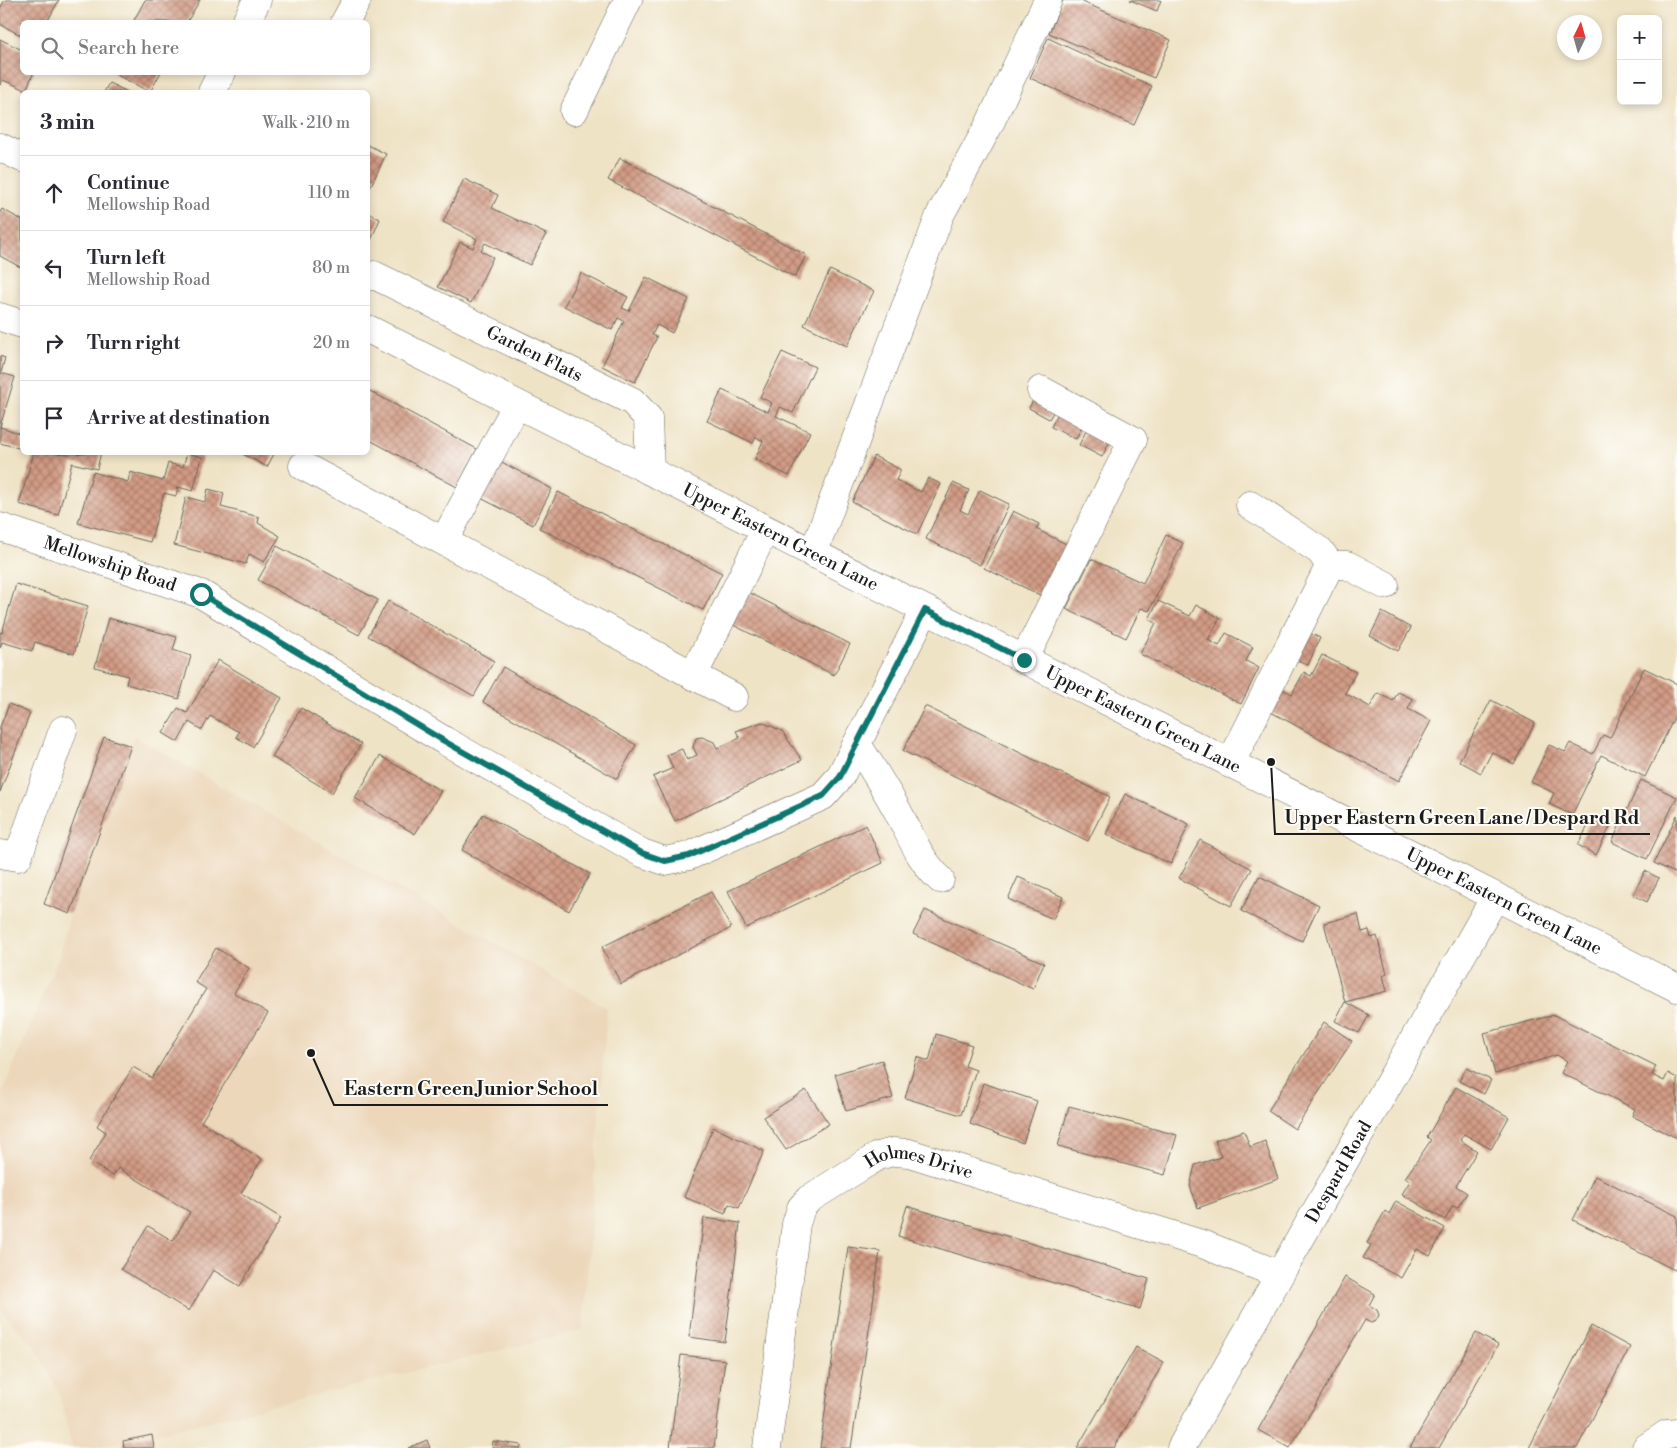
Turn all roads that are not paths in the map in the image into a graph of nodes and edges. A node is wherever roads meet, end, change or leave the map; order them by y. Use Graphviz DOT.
graph roads {
  1 [pos="257,0"];
  2 [pos="357,0"];
  3 [pos="628,0"];
  4 [pos="1048,0"];
  5 [pos="247,20"];
  6 [pos="345,20"];
  7 [pos="220,75"];
  8 [pos="213,90"];
  9 [pos="574,111"];
  10 [pos="0,147"];
  11 [pos="20,157"];
  12 [pos="370,276"];
  13 [pos="0,317"];
  14 [pos="20,323"];
  15 [pos="370,330"];
  16 [pos="1041,390"];
  17 [pos="517,404"];
  18 [pos="304,466"];
  19 [pos="650,471"];
  20 [pos="1250,505"];
  21 [pos="0,527"];
  22 [pos="764,530"];
  23 [pos="444,541"];
  24 [pos="813,554"];
  25 [pos="1330,565"];
  26 [pos="1385,585"];
  27 [pos="925,610"];
  28 [pos="1024,660"];
  29 [pos="693,676"];
  30 [pos="734,697"];
  31 [pos="63,730"];
  32 [pos="857,744"];
  33 [pos="1230,764"];
  34 [pos="0,854"];
  35 [pos="940,879"];
  36 [pos="1495,897"];
  37 [pos="1677,988"];
  38 [pos="1278,1274"];
  39 [pos="1677,1433"];
  40 [pos="767,1448"];
  41 [pos="1181,1448"];
  42 [pos="1646,1448"];
  1 -- 5 [label="street"];
  2 -- 6 [label="street"];
  3 -- 9 [label="street"];
  4 -- 24 [label="street"];
  7 -- 8 [label="street"];
  10 -- 11 [label="street"];
  12 -- 19 [label="street, Garden Flats"];
  13 -- 14 [label="street"];
  15 -- 17 [label="street, Upper Eastern Green Lane"];
  16 -- 28 [label="street"];
  17 -- 19 [label="street, Upper Eastern Green Lane"];
  17 -- 23 [label="street"];
  18 -- 23 [label="street"];
  19 -- 22 [label="street, Upper Eastern Green Lane"];
  20 -- 25 [label="street"];
  21 -- 32 [label="street, Mellowship Road"];
  22 -- 24 [label="street, Upper Eastern Green Lane"];
  22 -- 29 [label="street"];
  23 -- 29 [label="street"];
  24 -- 27 [label="street, Upper Eastern Green Lane"];
  25 -- 26 [label="street"];
  25 -- 33 [label="street"];
  27 -- 28 [label="street, Upper Eastern Green Lane"];
  27 -- 32 [label="street, Mellowship Road"];
  28 -- 33 [label="street, Upper Eastern Green Lane"];
  29 -- 30 [label="street"];
  31 -- 34 [label="street"];
  32 -- 35 [label="street"];
  33 -- 36 [label="street, Upper Eastern Green Lane"];
  36 -- 37 [label="street, Upper Eastern Green Lane"];
  36 -- 38 [label="street, Despard Road"];
  38 -- 40 [label="street, Holmes Drive"];
  38 -- 41 [label="street, Despard Road"];
  39 -- 42 [label="street"];
}
